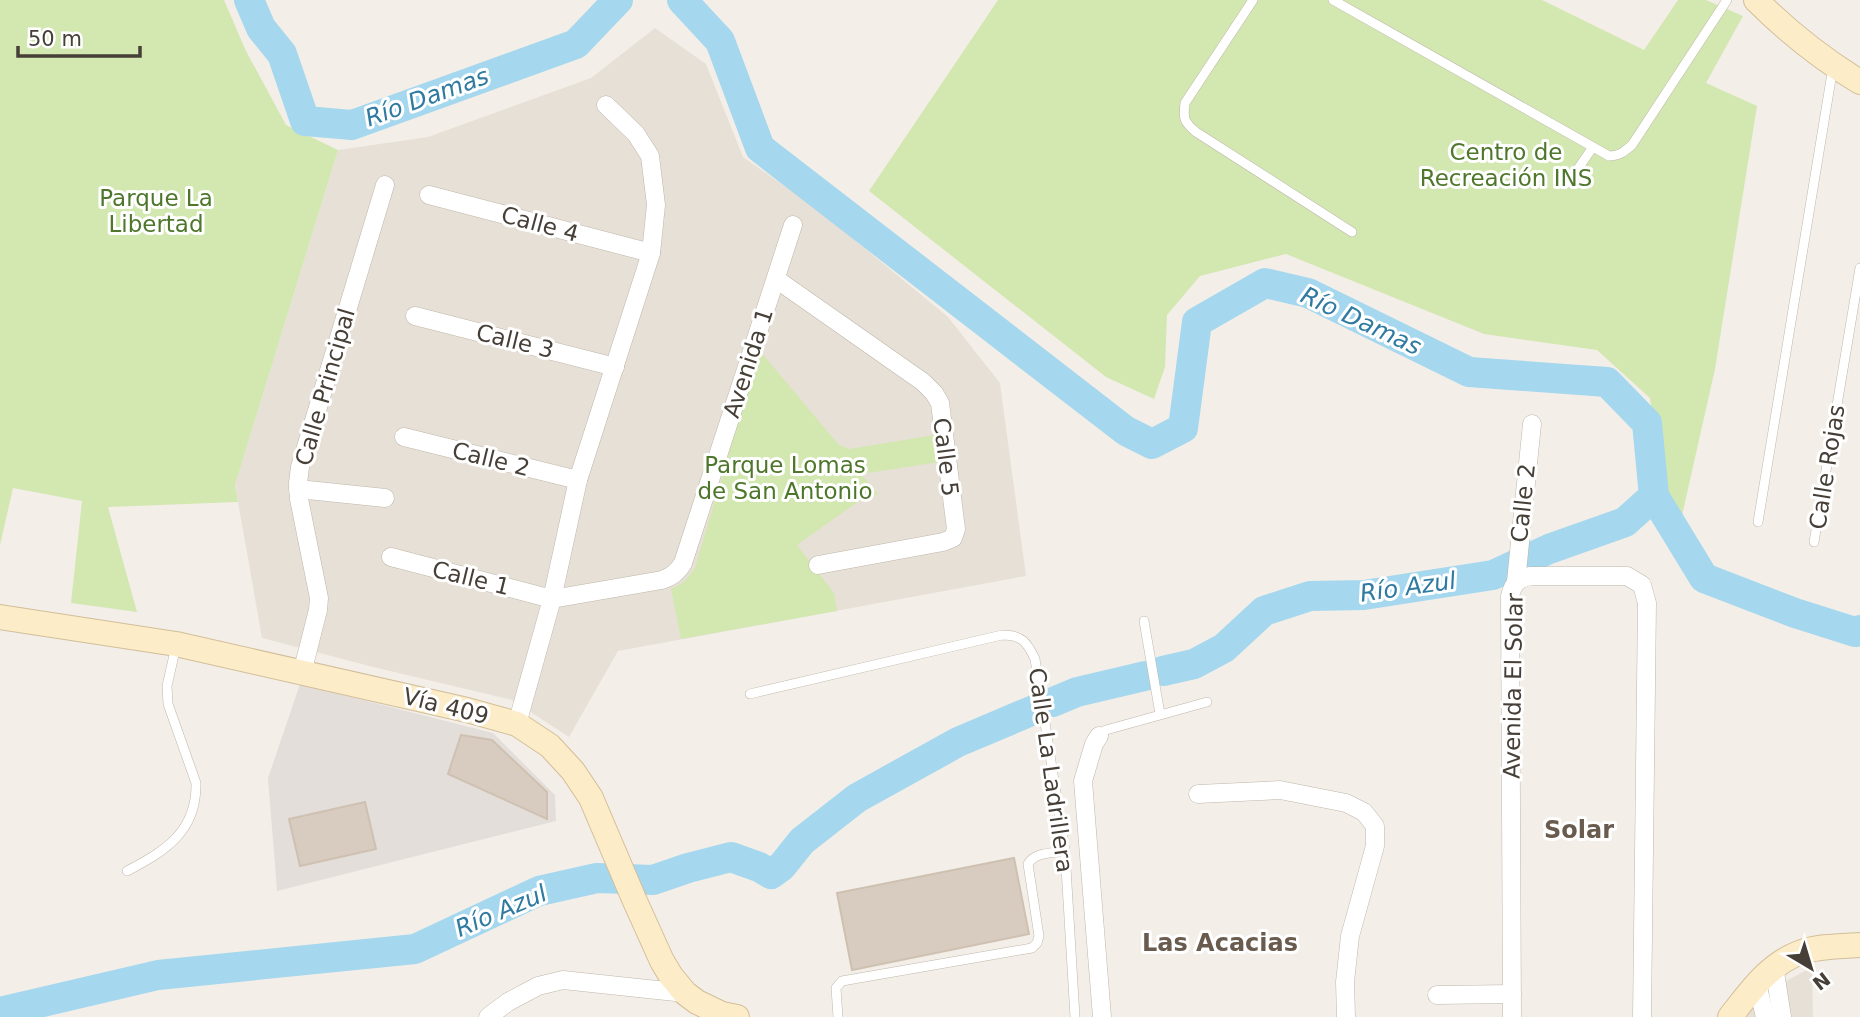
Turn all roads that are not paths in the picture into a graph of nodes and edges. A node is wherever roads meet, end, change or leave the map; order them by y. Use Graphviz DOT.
graph roads {
  1 [pos="1253,0"];
  2 [pos="1334,0"];
  3 [pos="1727,0"];
  4 [pos="1756,0"];
  5 [pos="1833,65"];
  6 [pos="1860,82"];
  7 [pos="606,105"];
  8 [pos="1594,147"];
  9 [pos="1568,183"];
  10 [pos="385,185"];
  11 [pos="429,195"];
  12 [pos="793,225"];
  13 [pos="1352,232"];
  14 [pos="651,253"];
  15 [pos="1860,268"];
  16 [pos="776,279"];
  17 [pos="415,316"];
  18 [pos="615,366"];
  19 [pos="1532,424"];
  20 [pos="404,437"];
  21 [pos="578,480"];
  22 [pos="298,489"];
  23 [pos="385,498"];
  24 [pos="1758,522"];
  25 [pos="1814,542"];
  26 [pos="391,557"];
  27 [pos="818,565"];
  28 [pos="1516,578"];
  29 [pos="552,598"];
  30 [pos="0,617"];
  31 [pos="1144,621"];
  32 [pos="176,644"];
  33 [pos="302,673"];
  34 [pos="750,694"];
  35 [pos="1207,702"];
  36 [pos="1160,714"];
  37 [pos="517,724"];
  38 [pos="1099,736"];
  39 [pos="1198,794"];
  40 [pos="1065,850"];
  41 [pos="127,871"];
  42 [pos="1860,945"];
  43 [pos="1765,974"];
  44 [pos="685,993"];
  45 [pos="1437,995"];
  46 [pos="1511,995"];
  47 [pos="488,1017"];
  48 [pos="737,1017"];
  49 [pos="838,1017"];
  50 [pos="1075,1017"];
  51 [pos="1102,1017"];
  52 [pos="1346,1017"];
  53 [pos="1512,1017"];
  54 [pos="1642,1017"];
  55 [pos="1730,1017"];
  56 [pos="1765,1017"];
  57 [pos="1782,1017"];
  1 -- 13 [label="lane"];
  2 -- 8 [label="lane"];
  3 -- 8 [label="lane"];
  4 -- 5 [label="street"];
  5 -- 6 [label="street"];
  5 -- 24 [label="lane"];
  7 -- 14 [label="street"];
  8 -- 9 [label="lane"];
  10 -- 22 [label="street, Calle Principal"];
  11 -- 14 [label="street, Calle 4"];
  12 -- 16 [label="street, Avenida 1"];
  14 -- 18 [label="street"];
  15 -- 25 [label="lane, Calle Rojas"];
  16 -- 27 [label="street, Calle 5"];
  16 -- 29 [label="street, Avenida 1"];
  17 -- 18 [label="street, Calle 3"];
  18 -- 21 [label="street"];
  19 -- 28 [label="street, Calle 2"];
  20 -- 21 [label="street, Calle 2"];
  21 -- 29 [label="street"];
  22 -- 23 [label="street"];
  22 -- 33 [label="street, Calle Principal"];
  26 -- 29 [label="street, Calle 1"];
  28 -- 46 [label="street, Avenida El Solar"];
  28 -- 54 [label="street, Avenida El Solar"];
  29 -- 37 [label="street"];
  30 -- 32 [label="street, Vía 409"];
  31 -- 36 [label="lane"];
  32 -- 33 [label="street, Vía 409"];
  32 -- 41 [label="lane"];
  33 -- 37 [label="street, Vía 409"];
  34 -- 40 [label="lane, Calle La Ladrillera"];
  35 -- 36 [label="lane"];
  36 -- 38 [label="lane"];
  37 -- 44 [label="street, Vía 409"];
  38 -- 51 [label="street"];
  39 -- 52 [label="street"];
  40 -- 49 [label="lane"];
  40 -- 50 [label="lane, Calle La Ladrillera"];
  42 -- 43 [label="street"];
  43 -- 55 [label="street"];
  43 -- 56 [label="street"];
  43 -- 57 [label="street"];
  44 -- 47 [label="street"];
  44 -- 48 [label="street, Vía 409"];
  45 -- 46 [label="street"];
  46 -- 53 [label="street, Avenida El Solar"];
}
